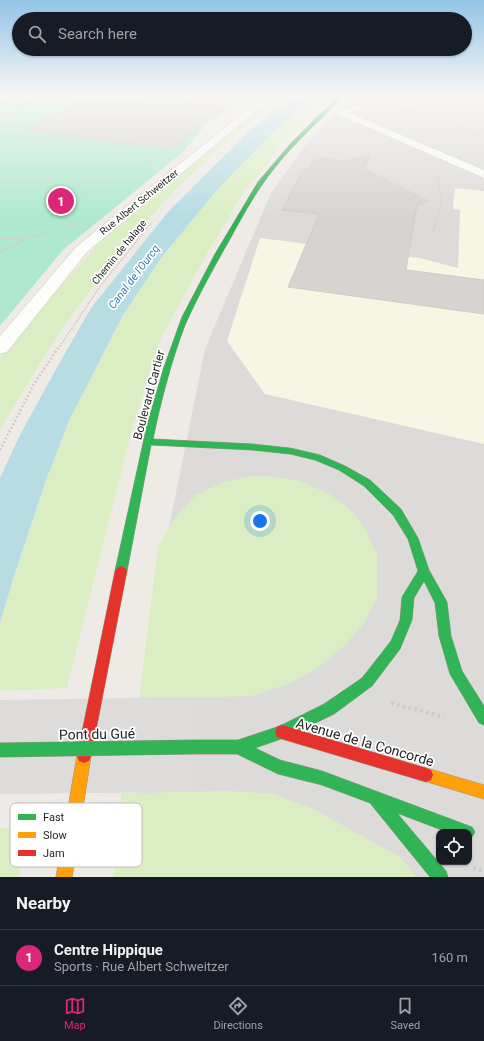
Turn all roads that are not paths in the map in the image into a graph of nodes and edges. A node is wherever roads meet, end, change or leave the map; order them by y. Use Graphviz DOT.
graph roads {
  1 [pos="221,136"];
  2 [pos="300,136"];
  3 [pos="391,136"];
  4 [pos="484,174"];
  5 [pos="0,348"];
  6 [pos="148,442"];
  7 [pos="424,571"];
  8 [pos="484,718"];
  9 [pos="282,732"];
  10 [pos="194,747"];
  11 [pos="238,747"];
  12 [pos="0,750"];
  13 [pos="484,792"];
  14 [pos="375,798"];
  15 [pos="76,803"];
  16 [pos="460,829"];
  17 [pos="66,867"];
  18 [pos="64,877"];
  19 [pos="440,877"];
  1 -- 5 [label="street, Rue Albert Schweitzer"];
  2 -- 6 [label="street, Boulevard Cartier"];
  3 -- 4 [label="street"];
  6 -- 7 [label="street"];
  6 -- 15 [label="street, Boulevard Cartier"];
  7 -- 8 [label="street"];
  7 -- 9 [label="street"];
  9 -- 11 [label="street, Avenue de la Concorde"];
  9 -- 13 [label="street, Avenue de la Concorde"];
  10 -- 11 [label="street, Avenue de la Concorde"];
  10 -- 12 [label="street, Pont du Gué, bridge"];
  11 -- 14 [label="street, Avenue de la Concorde"];
  14 -- 16 [label="street, Avenue de la Concorde"];
  14 -- 19 [label="street"];
  17 -- 18 [label="street, Boulevard Cartier"];
}
